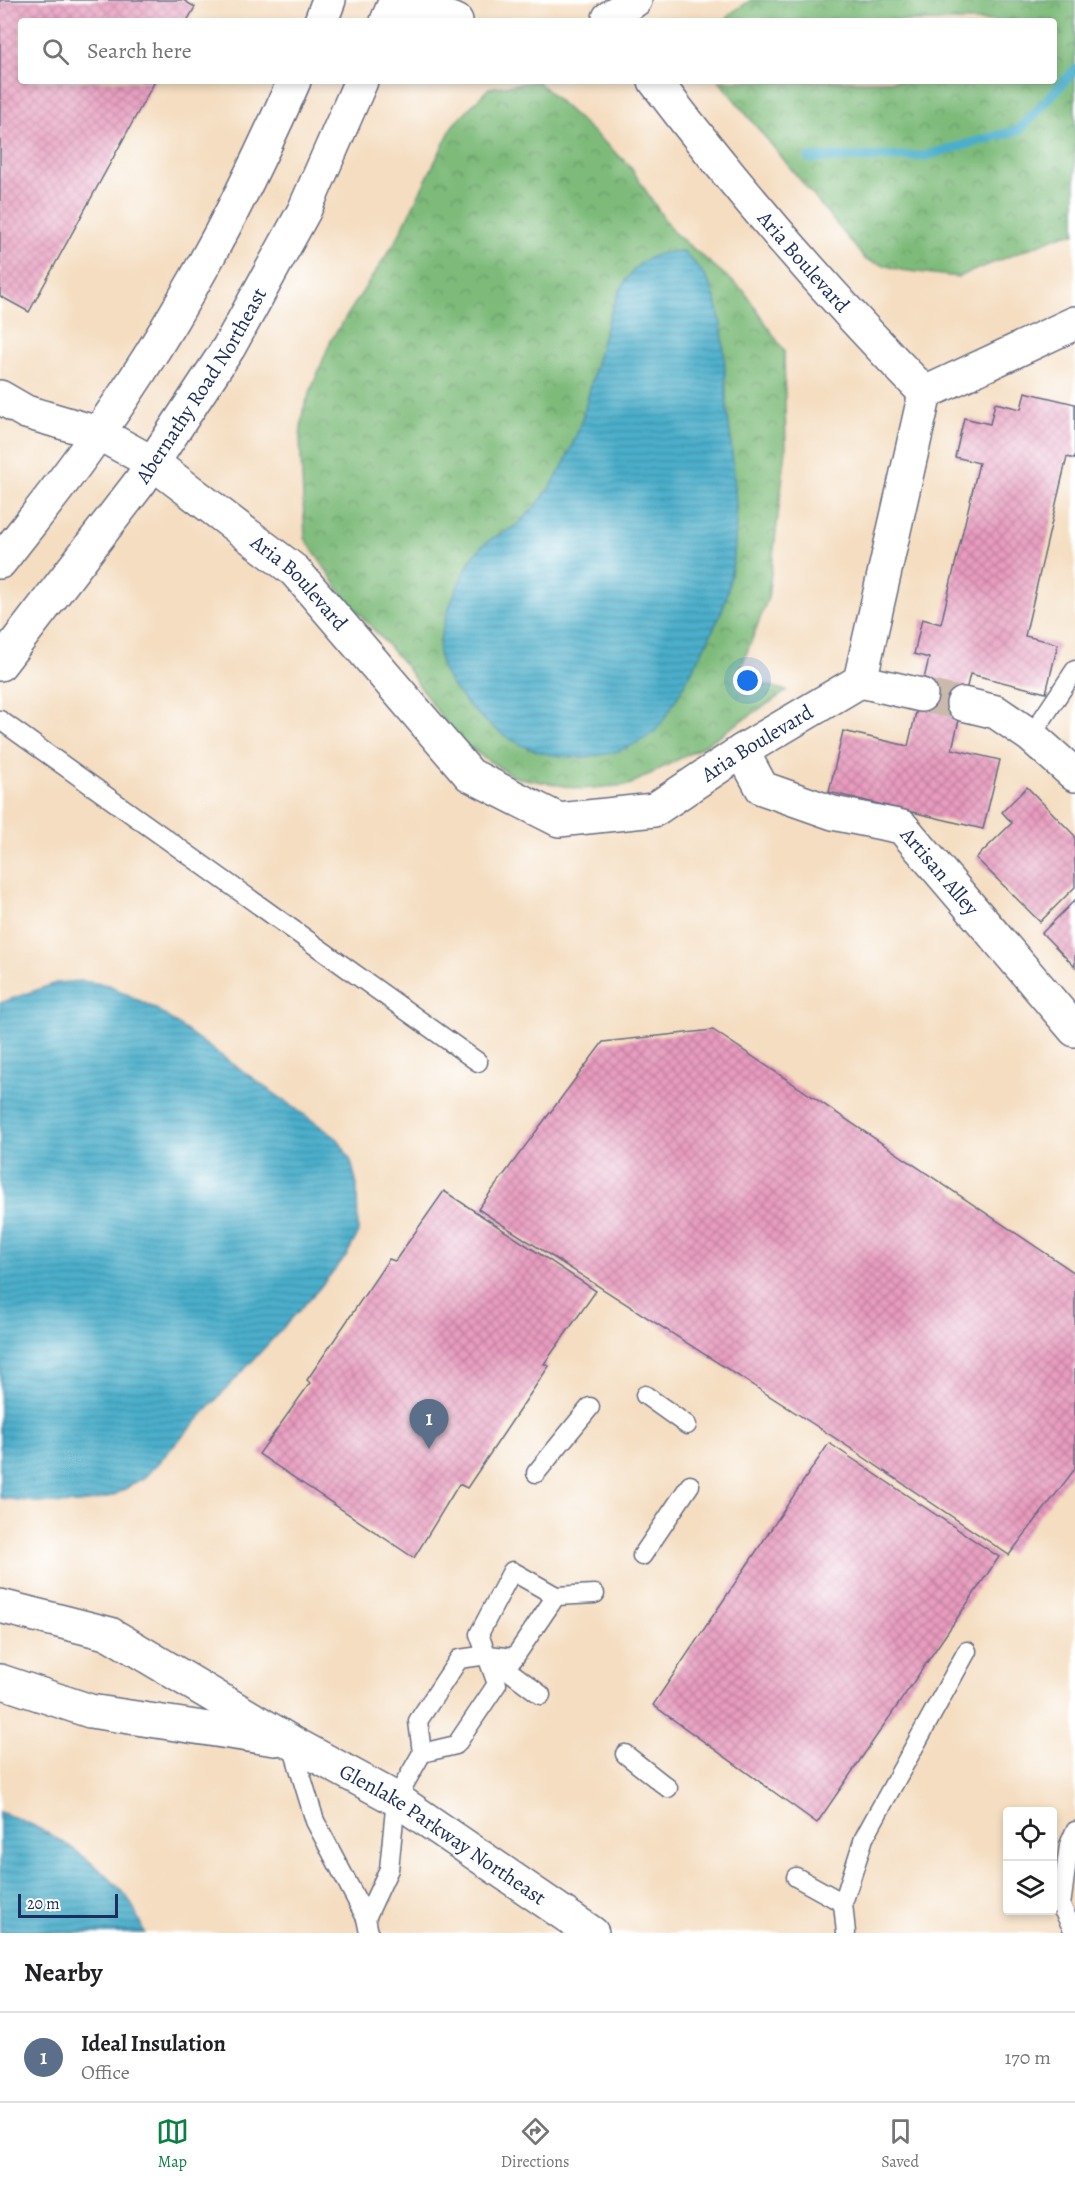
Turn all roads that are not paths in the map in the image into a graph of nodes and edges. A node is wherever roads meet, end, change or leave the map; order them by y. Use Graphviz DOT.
graph roads {
  1 [pos="329,0"];
  2 [pos="396,0"];
  3 [pos="322,18"];
  4 [pos="388,18"];
  5 [pos="447,18"];
  6 [pos="293,84"];
  7 [pos="360,84"];
  8 [pos="657,84"];
  9 [pos="1075,323"];
  10 [pos="925,393"];
  11 [pos="0,397"];
  12 [pos="98,434"];
  13 [pos="153,463"];
  14 [pos="0,562"];
  15 [pos="0,664"];
  16 [pos="1075,670"];
  17 [pos="860,681"];
  18 [pos="921,695"];
  19 [pos="963,704"];
  20 [pos="0,720"];
  21 [pos="1031,736"];
  22 [pos="742,751"];
  23 [pos="1075,775"];
  24 [pos="1075,1030"];
  25 [pos="478,1062"];
  26 [pos="645,1395"];
  27 [pos="590,1407"];
  28 [pos="687,1425"];
  29 [pos="536,1473"];
  30 [pos="690,1485"];
  31 [pos="642,1556"];
  32 [pos="596,1594"];
  33 [pos="556,1596"];
  34 [pos="0,1606"];
  35 [pos="967,1651"];
  36 [pos="488,1655"];
  37 [pos="0,1681"];
  38 [pos="541,1695"];
  39 [pos="291,1742"];
  40 [pos="422,1753"];
  41 [pos="625,1754"];
  42 [pos="668,1788"];
  43 [pos="396,1799"];
  44 [pos="1075,1831"];
  45 [pos="796,1877"];
  46 [pos="843,1903"];
  47 [pos="368,1925"];
  48 [pos="592,1933"];
  49 [pos="846,1933"];
  50 [pos="1075,1933"];
  1 -- 3 [label="street"];
  2 -- 4 [label="street"];
  2 -- 5 [label="street"];
  6 -- 12 [label="street"];
  7 -- 13 [label="street, Abernathy Road Northeast"];
  8 -- 10 [label="street, Aria Boulevard"];
  9 -- 10 [label="street"];
  10 -- 17 [label="street"];
  11 -- 12 [label="street, Aria Boulevard"];
  12 -- 13 [label="street, Aria Boulevard"];
  12 -- 14 [label="street"];
  13 -- 15 [label="street, Abernathy Road Northeast"];
  13 -- 22 [label="street, Aria Boulevard"];
  16 -- 21 [label="lane"];
  17 -- 18 [label="street"];
  17 -- 22 [label="street, Aria Boulevard"];
  19 -- 21 [label="street"];
  20 -- 25 [label="lane"];
  21 -- 23 [label="street"];
  22 -- 24 [label="street, Artisan Alley"];
  26 -- 28 [label="lane"];
  27 -- 29 [label="lane"];
  30 -- 31 [label="lane"];
  32 -- 33 [label="lane"];
  33 -- 36 [label="lane"];
  33 -- 36 [label="lane"];
  34 -- 39 [label="street, Glenlake Parkway Northeast"];
  35 -- 46 [label="lane"];
  36 -- 38 [label="lane"];
  36 -- 40 [label="lane"];
  36 -- 40 [label="lane"];
  37 -- 39 [label="street, Glenlake Parkway Northeast"];
  39 -- 43 [label="street, Glenlake Parkway Northeast"];
  39 -- 47 [label="lane"];
  40 -- 43 [label="lane"];
  41 -- 42 [label="lane"];
  43 -- 47 [label="lane"];
  43 -- 48 [label="street, Glenlake Parkway Northeast"];
  44 -- 50 [label="lane"];
  45 -- 46 [label="lane"];
  46 -- 49 [label="lane"];
}
